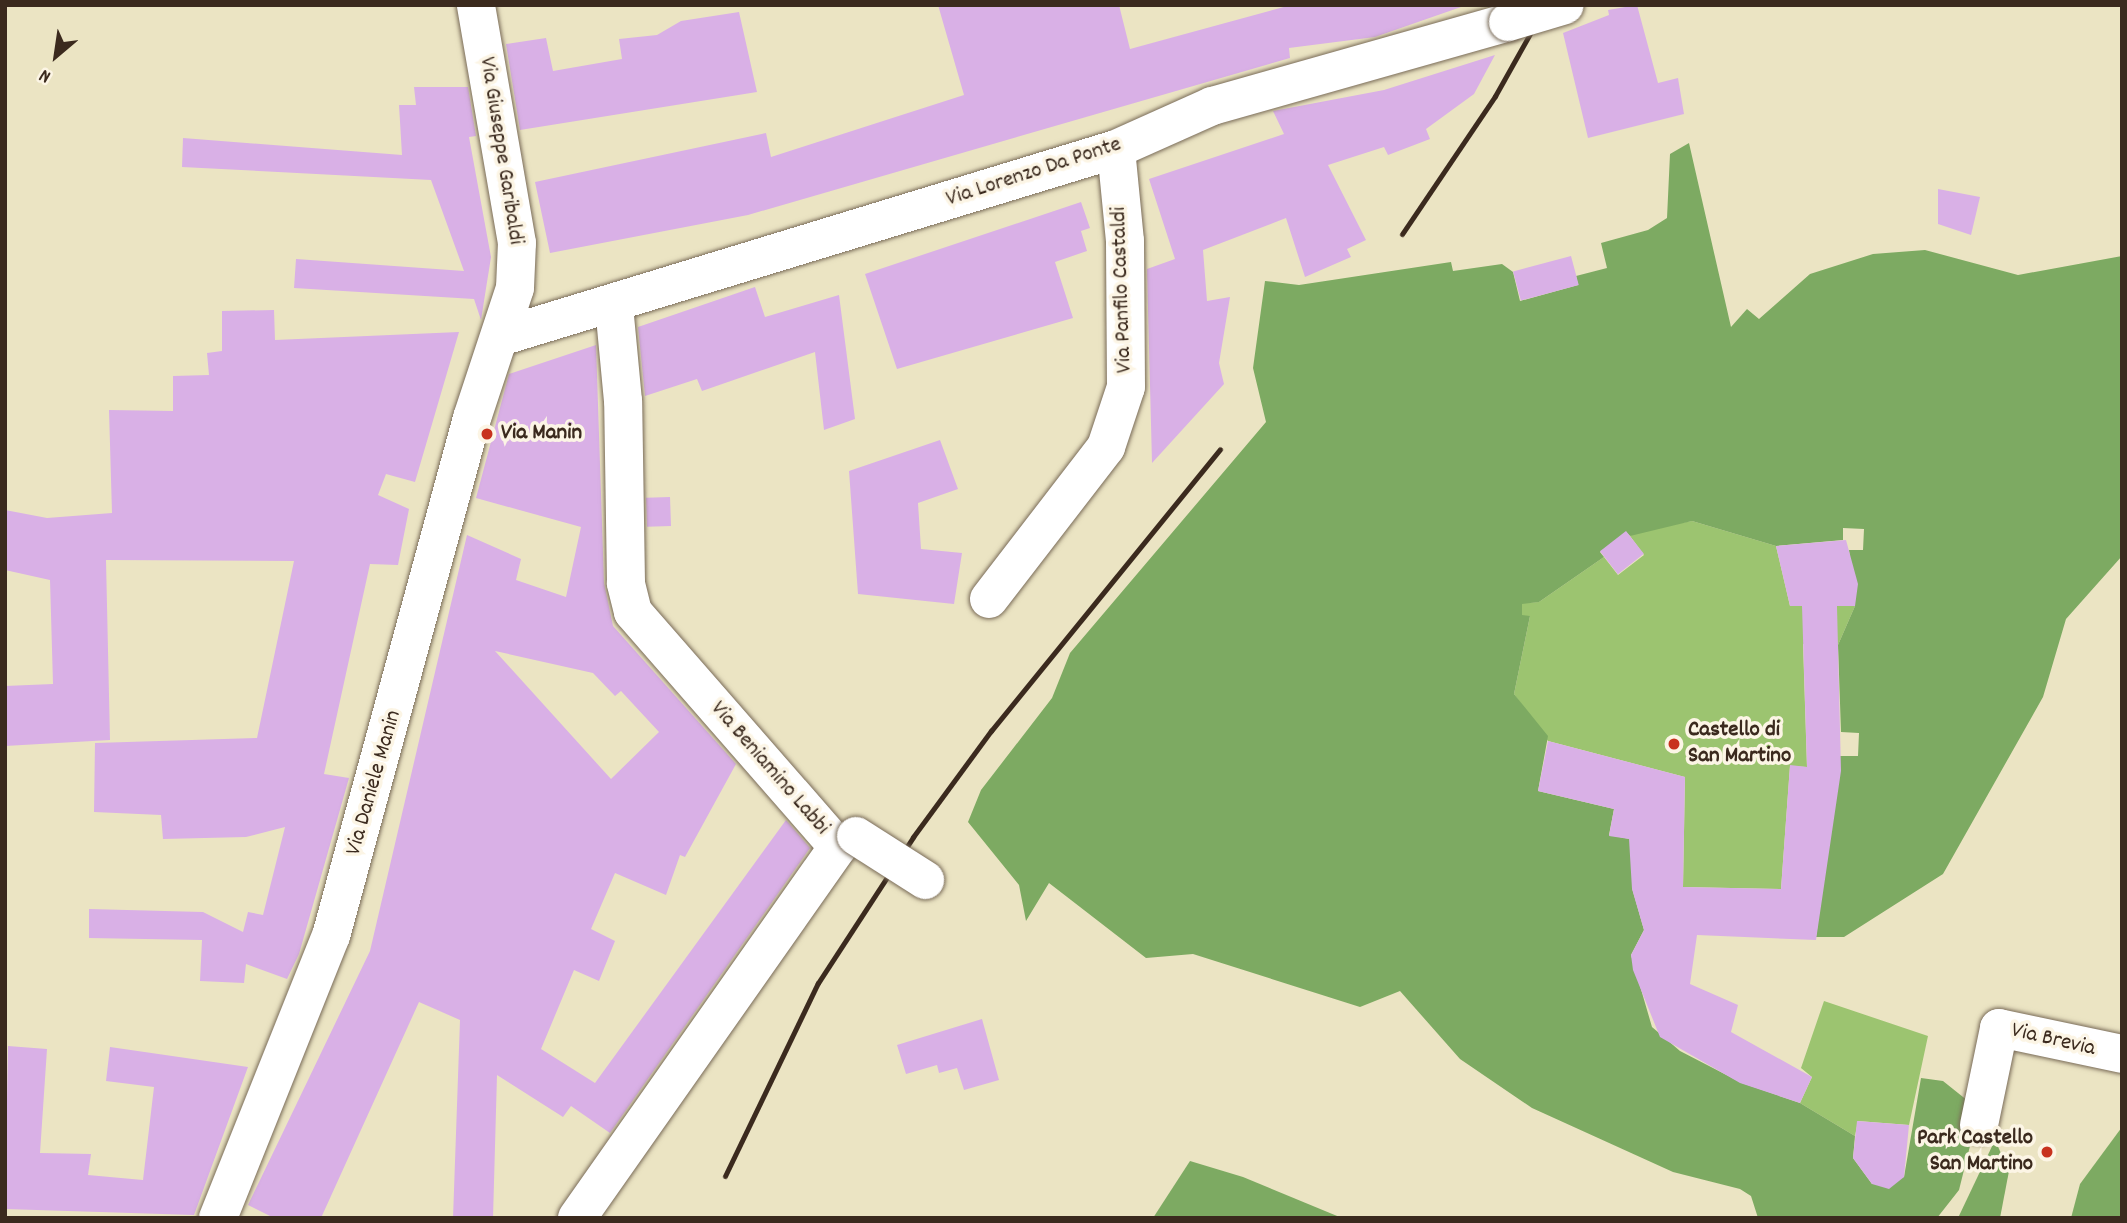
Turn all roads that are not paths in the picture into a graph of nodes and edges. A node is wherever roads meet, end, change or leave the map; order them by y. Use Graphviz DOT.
graph roads {
  1 [pos="476,5"];
  2 [pos="1565,5"];
  3 [pos="1116,149"];
  4 [pos="614,305"];
  5 [pos="500,337"];
  6 [pos="989,599"];
  7 [pos="773,769"];
  8 [pos="931,885"];
  9 [pos="2122,1054"];
  10 [pos="1979,1125"];
  11 [pos="218,1218"];
  12 [pos="577,1218"];
  1 -- 5 [label="street, Via Giuseppe Garibaldi"];
  2 -- 3 [label="street, Via Lorenzo Da Ponte, bridge"];
  3 -- 4 [label="street, Via Lorenzo Da Ponte"];
  3 -- 6 [label="street, Via Panfilo Castaldi"];
  4 -- 5 [label="street, Via Lorenzo Da Ponte"];
  4 -- 7 [label="street, Via Beniamino Labbi"];
  5 -- 11 [label="street, Via Daniele Manin"];
  7 -- 8 [label="street, bridge"];
  7 -- 12 [label="street, Via Beniamino Labbi"];
  9 -- 10 [label="street, Via Brevia"];
}
